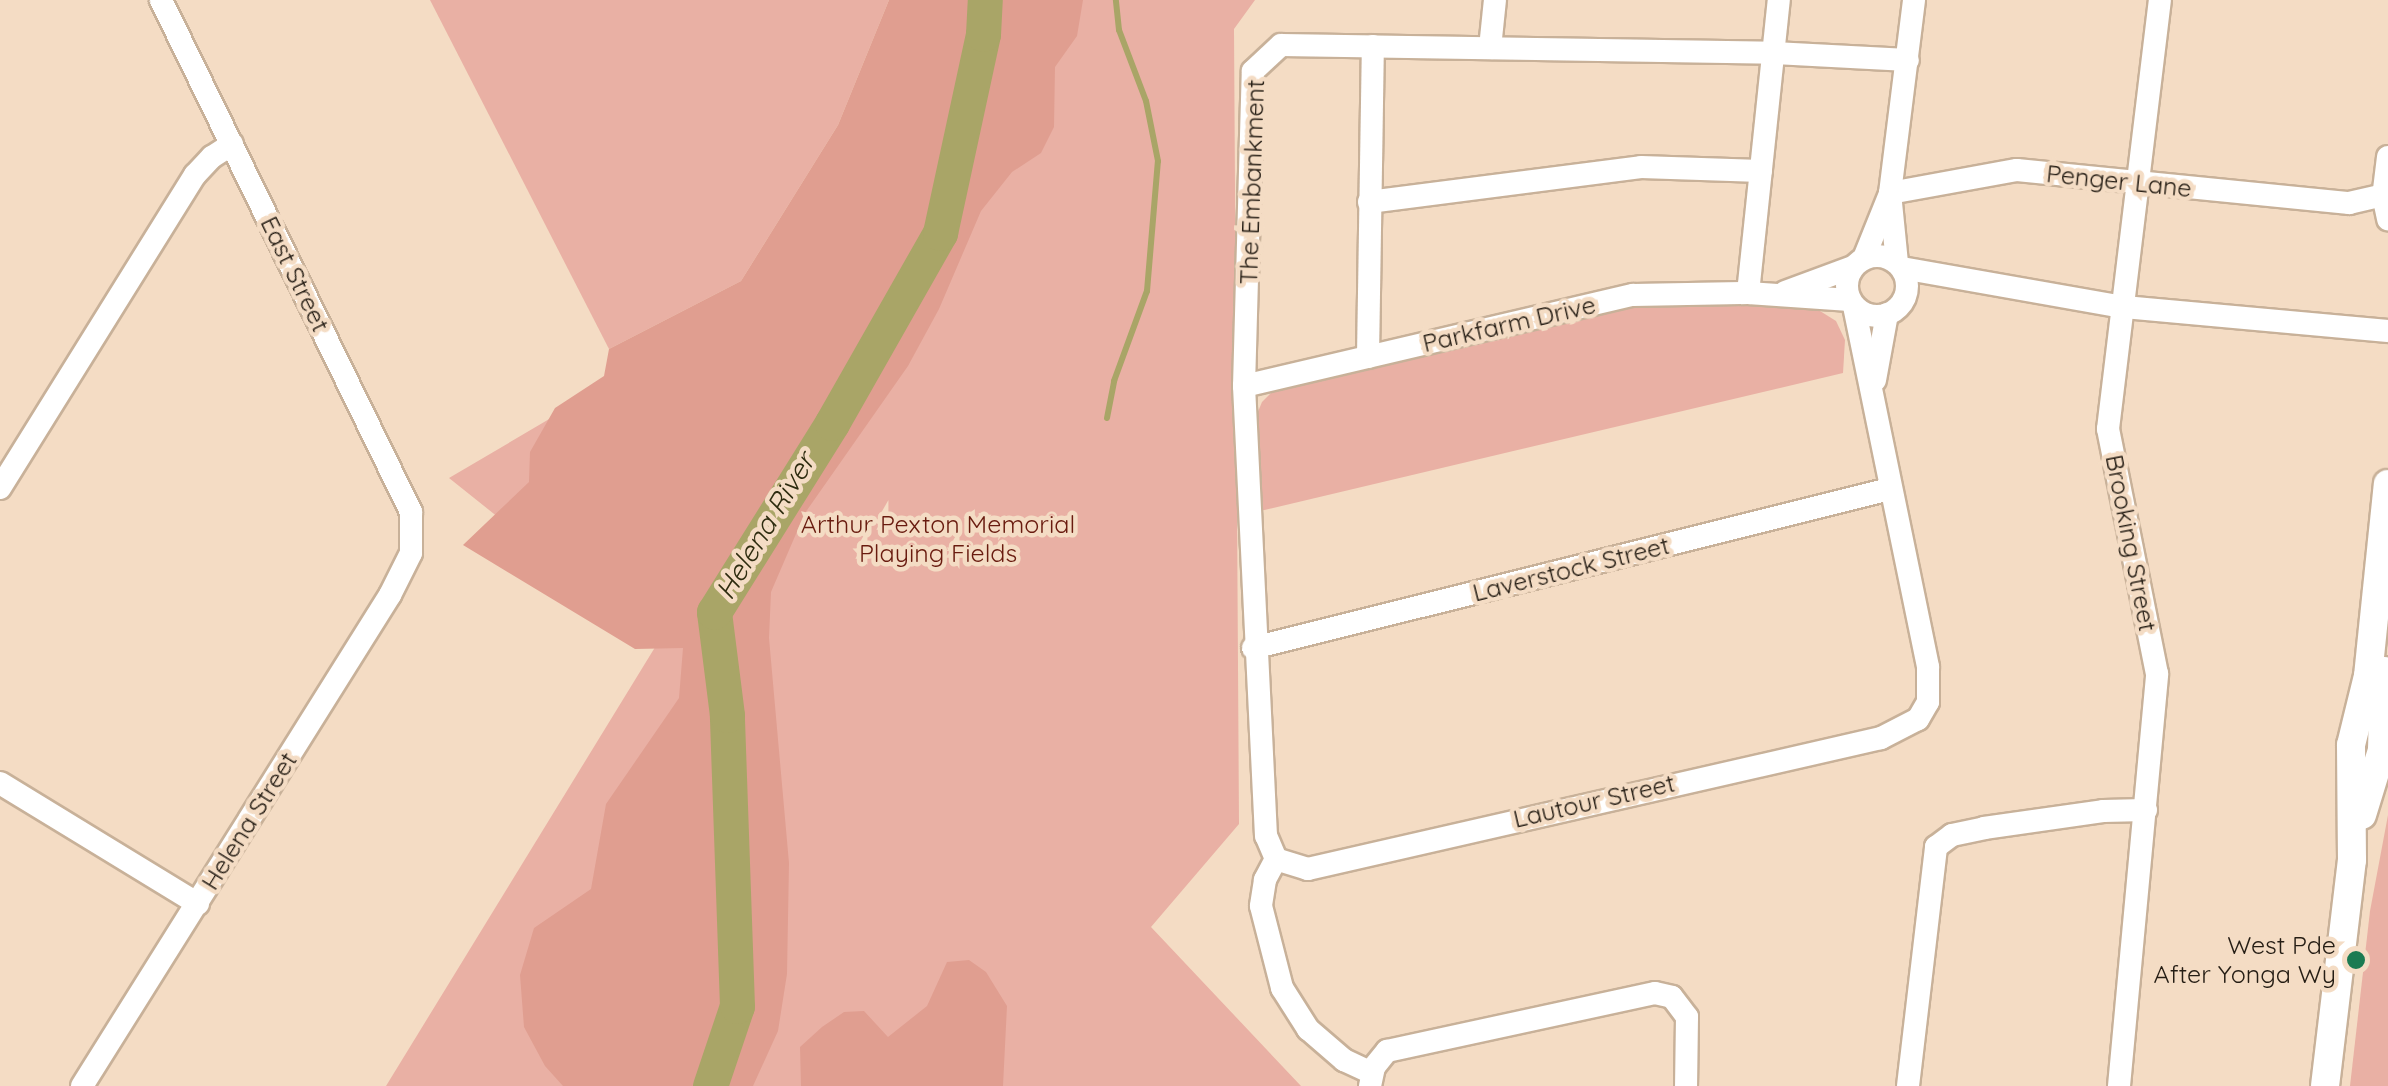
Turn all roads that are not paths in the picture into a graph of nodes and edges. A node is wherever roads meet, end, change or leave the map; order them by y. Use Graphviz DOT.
graph roads {
  1 [pos="161,0"];
  2 [pos="1495,0"];
  3 [pos="1779,0"];
  4 [pos="1914,0"];
  5 [pos="2160,0"];
  6 [pos="1372,46"];
  7 [pos="1490,48"];
  8 [pos="1774,53"];
  9 [pos="1908,60"];
  10 [pos="232,144"];
  11 [pos="2388,156"];
  12 [pos="1761,171"];
  13 [pos="2138,183"];
  14 [pos="1890,192"];
  15 [pos="2384,195"];
  16 [pos="1370,202"];
  17 [pos="2349,203"];
  18 [pos="2388,219"];
  19 [pos="1859,263"];
  20 [pos="1899,265"];
  21 [pos="1964,281"];
  22 [pos="1748,293"];
  23 [pos="1777,295"];
  24 [pos="1852,303"];
  25 [pos="1895,308"];
  26 [pos="2124,308"];
  27 [pos="2388,331"];
  28 [pos="1368,357"];
  29 [pos="1244,386"];
  30 [pos="1872,393"];
  31 [pos="2388,484"];
  32 [pos="0,488"];
  33 [pos="1890,489"];
  34 [pos="411,553"];
  35 [pos="2388,638"];
  36 [pos="1253,648"];
  37 [pos="0,783"];
  38 [pos="2146,810"];
  39 [pos="1276,860"];
  40 [pos="2352,860"];
  41 [pos="198,904"];
  42 [pos="1371,1079"];
  43 [pos="82,1086"];
  44 [pos="1686,1086"];
  45 [pos="1908,1086"];
  46 [pos="2119,1086"];
  47 [pos="2325,1086"];
  1 -- 10 [label="street, East Street"];
  2 -- 7 [label="street"];
  3 -- 8 [label="street"];
  4 -- 9 [label="street"];
  5 -- 13 [label="street, Brooking Street"];
  6 -- 7 [label="street, The Embankment"];
  6 -- 16 [label="street"];
  6 -- 29 [label="street, The Embankment"];
  7 -- 8 [label="street, The Embankment"];
  8 -- 9 [label="street, The Embankment"];
  8 -- 12 [label="street"];
  9 -- 14 [label="street"];
  10 -- 32 [label="street"];
  10 -- 34 [label="street, East Street"];
  11 -- 15 [label="street"];
  12 -- 16 [label="street"];
  12 -- 22 [label="street"];
  13 -- 14 [label="street, Penger Lane"];
  13 -- 17 [label="street, Penger Lane"];
  13 -- 26 [label="street, Brooking Street"];
  14 -- 19 [label="street"];
  14 -- 20 [label="street"];
  15 -- 17 [label="street, Penger Lane"];
  15 -- 18 [label="street"];
  16 -- 28 [label="street"];
  17 -- 18 [label="street, Penger Lane"];
  19 -- 20 [label="street, Parkfarm Drive"];
  19 -- 23 [label="street, Parkfarm Drive"];
  19 -- 24 [label="street"];
  20 -- 21 [label="street, Parkfarm Drive"];
  20 -- 25 [label="street"];
  21 -- 25 [label="street, Parkfarm Drive"];
  21 -- 26 [label="street, Parkfarm Drive"];
  22 -- 23 [label="street, Parkfarm Drive"];
  22 -- 28 [label="street, Parkfarm Drive"];
  23 -- 24 [label="street, Parkfarm Drive"];
  24 -- 25 [label="street, Parkfarm Drive"];
  24 -- 30 [label="street"];
  25 -- 30 [label="street"];
  26 -- 27 [label="street, Parkfarm Drive"];
  26 -- 38 [label="street, Brooking Street"];
  28 -- 29 [label="street, Parkfarm Drive"];
  29 -- 36 [label="street, The Embankment"];
  30 -- 33 [label="street"];
  31 -- 40 [label="street"];
  33 -- 36 [label="street, Laverstock Street"];
  33 -- 39 [label="street, Lautour Street"];
  34 -- 41 [label="street, Helena Street"];
  35 -- 40 [label="street"];
  36 -- 39 [label="street, The Embankment"];
  37 -- 41 [label="street"];
  38 -- 45 [label="street"];
  38 -- 46 [label="street, Brooking Street"];
  39 -- 42 [label="street"];
  40 -- 47 [label="street"];
  41 -- 43 [label="street, Helena Street"];
  42 -- 44 [label="street"];
}
